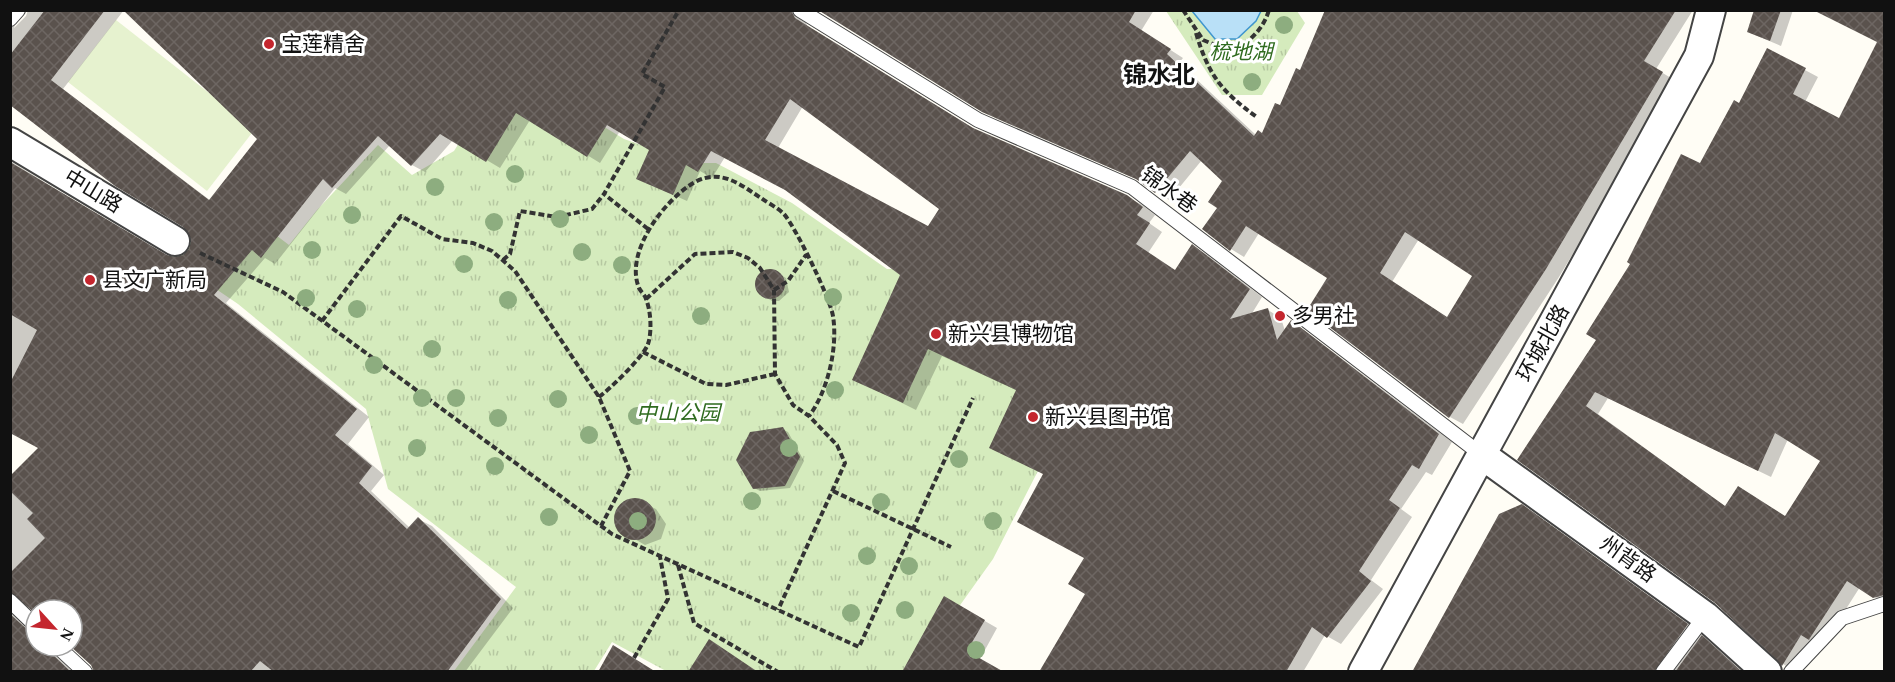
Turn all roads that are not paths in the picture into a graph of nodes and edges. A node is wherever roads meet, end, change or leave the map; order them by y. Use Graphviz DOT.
graph roads {
  1 [pos="18,10"];
  2 [pos="800,10"];
  3 [pos="1711,10"];
  4 [pos="10,19"];
  5 [pos="10,142"];
  6 [pos="187,247"];
  7 [pos="1482,455"];
  8 [pos="10,601"];
  9 [pos="1884,604"];
  10 [pos="24,614"];
  11 [pos="1705,616"];
  12 [pos="70,658"];
  13 [pos="85,672"];
  14 [pos="1363,672"];
  15 [pos="1663,672"];
  16 [pos="1767,672"];
  17 [pos="1791,672"];
  1 -- 4 [label="lane"];
  2 -- 7 [label="lane, 锦水巷"];
  3 -- 7 [label="street, 环城北路"];
  5 -- 6 [label="street, 中山路"];
  7 -- 11 [label="street, 州背路"];
  7 -- 14 [label="street, 环城北路"];
  8 -- 10 [label="lane"];
  9 -- 17 [label="lane"];
  11 -- 15 [label="lane"];
  11 -- 16 [label="street, 州背路"];
  12 -- 13 [label="lane"];
}
